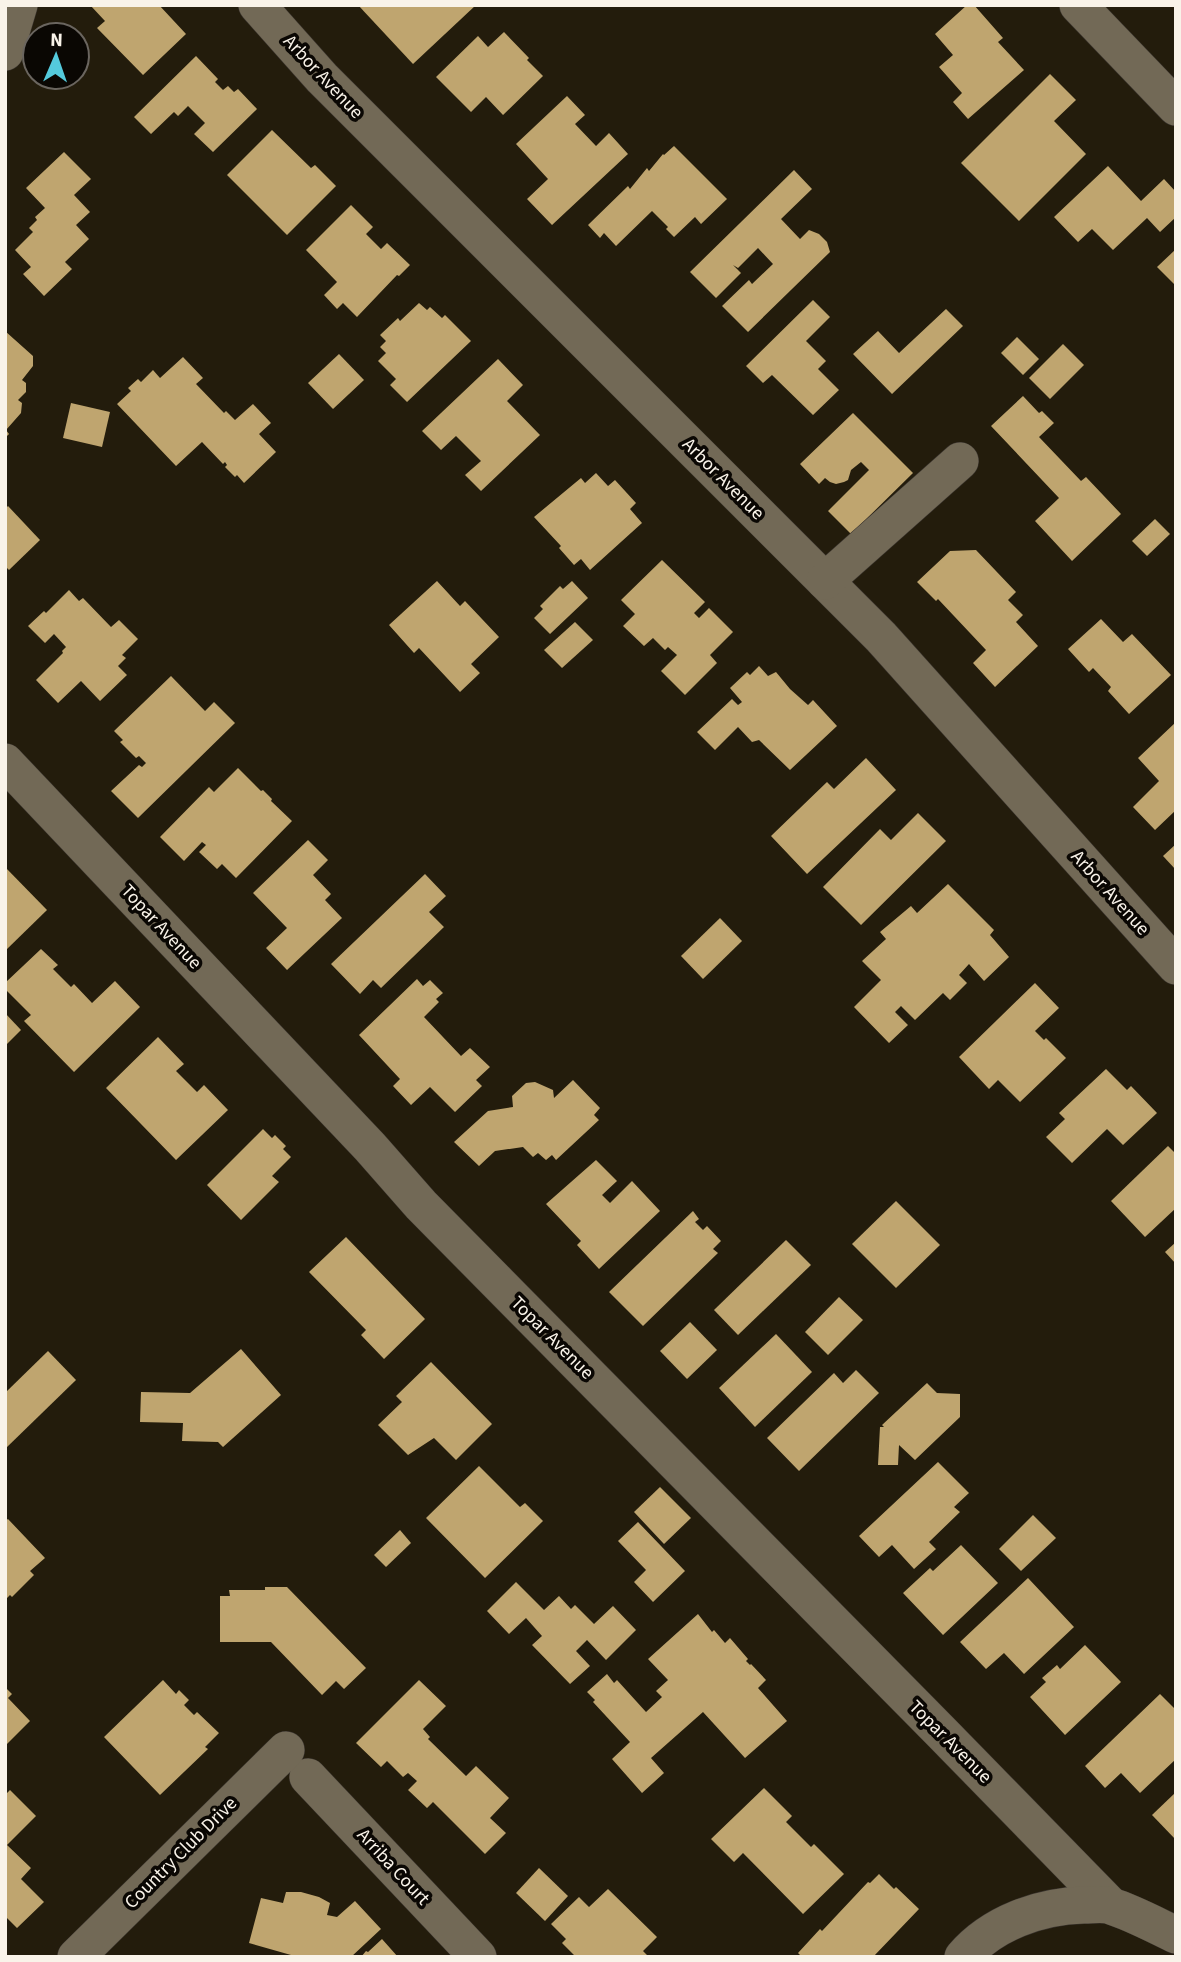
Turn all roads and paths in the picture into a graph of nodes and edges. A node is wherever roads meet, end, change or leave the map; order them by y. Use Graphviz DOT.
graph roads {
  1 [pos="19,5"];
  2 [pos="257,5"];
  3 [pos="1078,5"];
  4 [pos="5,52"];
  5 [pos="1176,107"];
  6 [pos="960,461"];
  7 [pos="825,582"];
  8 [pos="5,762"];
  9 [pos="1176,965"];
  10 [pos="297,1763"];
  11 [pos="1109,1905"];
  12 [pos="1176,1935"];
  13 [pos="76,1957"];
  14 [pos="478,1957"];
  15 [pos="962,1957"];
  1 -- 4 [label="street"];
  2 -- 7 [label="street, Arbor Avenue"];
  3 -- 5 [label="street"];
  6 -- 7 [label="street"];
  7 -- 9 [label="street, Arbor Avenue"];
  8 -- 11 [label="street, Topar Avenue"];
  10 -- 13 [label="street, Country Club Drive"];
  10 -- 14 [label="street, Arriba Court"];
  11 -- 12 [label="street"];
  11 -- 15 [label="street"];
}
